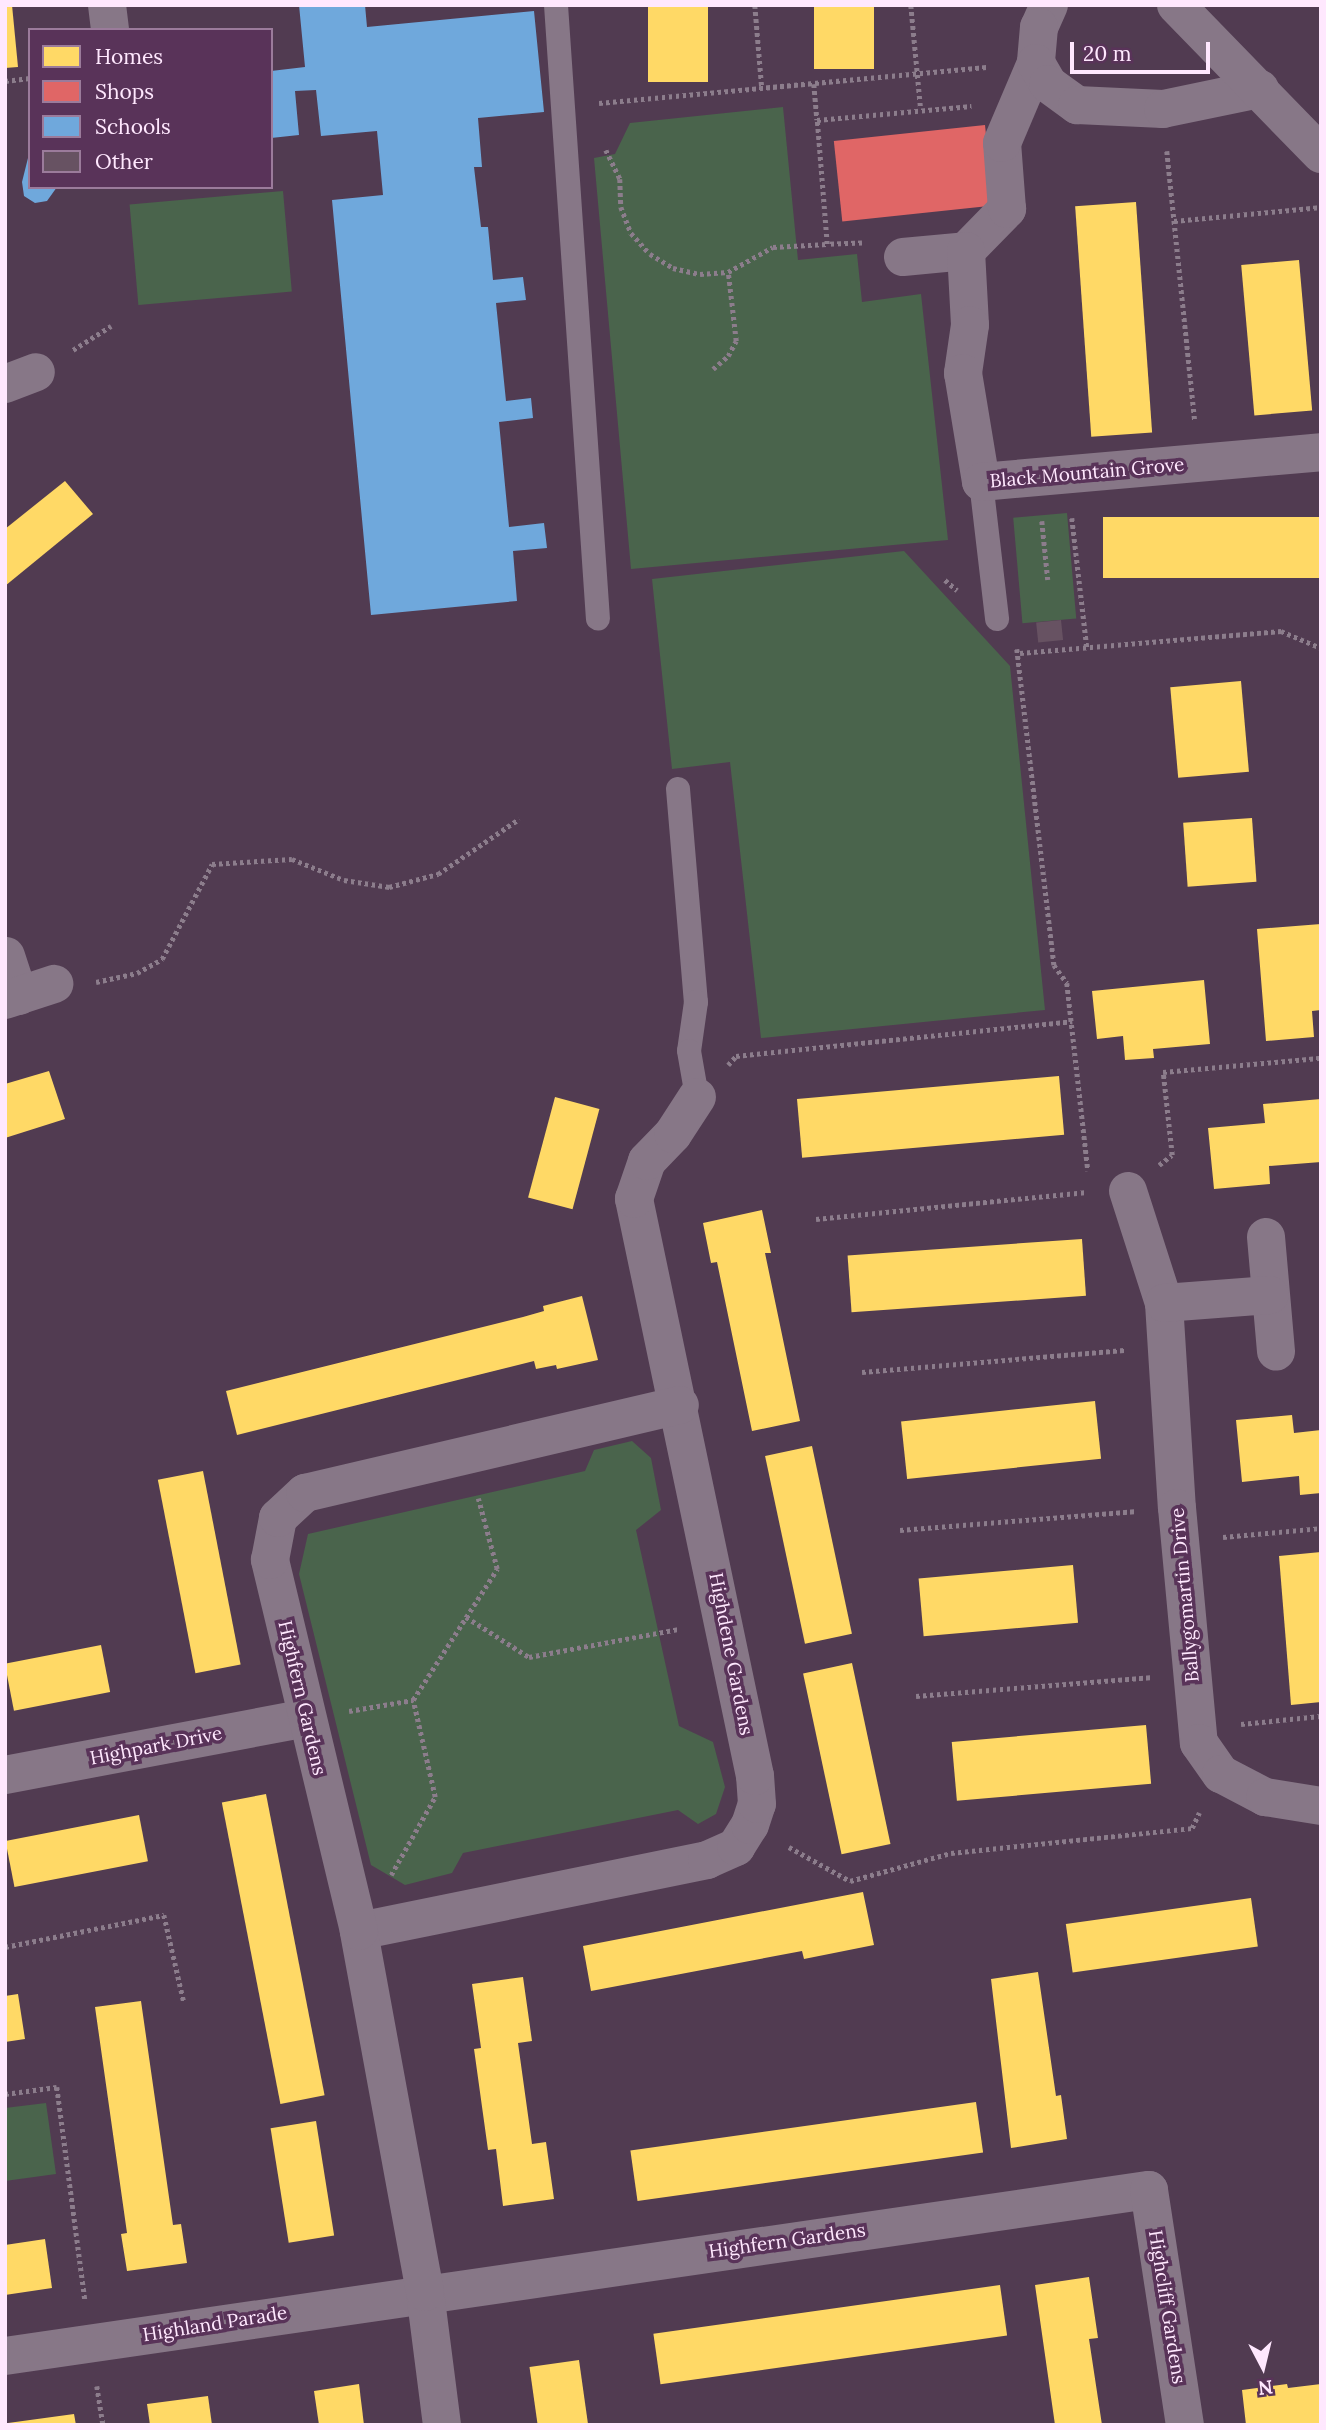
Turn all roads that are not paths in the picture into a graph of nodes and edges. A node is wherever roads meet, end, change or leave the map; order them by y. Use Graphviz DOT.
graph roads {
  1 [pos="107,5"];
  2 [pos="556,5"];
  3 [pos="1049,5"];
  4 [pos="1176,5"];
  5 [pos="110,28"];
  6 [pos="1035,63"];
  7 [pos="1260,89"];
  8 [pos="1321,155"];
  9 [pos="966,251"];
  10 [pos="903,257"];
  11 [pos="1321,452"];
  12 [pos="981,482"];
  13 [pos="598,619"];
  14 [pos="997,619"];
  15 [pos="678,789"];
  16 [pos="6,956"];
  17 [pos="26,994"];
  18 [pos="697,1097"];
  19 [pos="1110,1191"];
  20 [pos="1266,1237"];
  21 [pos="1270,1295"];
  22 [pos="1164,1303"];
  23 [pos="1276,1352"];
  24 [pos="680,1405"];
  25 [pos="307,1718"];
  26 [pos="5,1775"];
  27 [pos="1321,1805"];
  28 [pos="359,1931"];
  29 [pos="1149,2190"];
  30 [pos="425,2292"];
  31 [pos="5,2356"];
  32 [pos="442,2425"];
  33 [pos="1185,2425"];
  1 -- 5 [label="street"];
  2 -- 13 [label="lane"];
  3 -- 6 [label="street"];
  4 -- 7 [label="street"];
  6 -- 7 [label="street"];
  6 -- 9 [label="street"];
  7 -- 8 [label="street"];
  9 -- 10 [label="street"];
  9 -- 12 [label="street, Black Mountain Grove"];
  11 -- 12 [label="street, Black Mountain Grove"];
  12 -- 14 [label="lane"];
  15 -- 18 [label="lane"];
  16 -- 17 [label="street"];
  18 -- 24 [label="street, Highdene Gardens"];
  19 -- 22 [label="street, Ballygomartin Drive"];
  20 -- 21 [label="street"];
  21 -- 22 [label="street"];
  21 -- 23 [label="street"];
  22 -- 27 [label="street, Ballygomartin Drive"];
  24 -- 25 [label="street, Highfern Gardens"];
  24 -- 28 [label="street, Highdene Gardens"];
  25 -- 26 [label="street, Highpark Drive"];
  25 -- 28 [label="street, Highfern Gardens"];
  28 -- 30 [label="street, Highfern Gardens"];
  29 -- 30 [label="street, Highfern Gardens"];
  29 -- 33 [label="street, Highcliff Gardens"];
  30 -- 31 [label="street, Highland Parade"];
  30 -- 32 [label="street, Highfern Gardens"];
}
